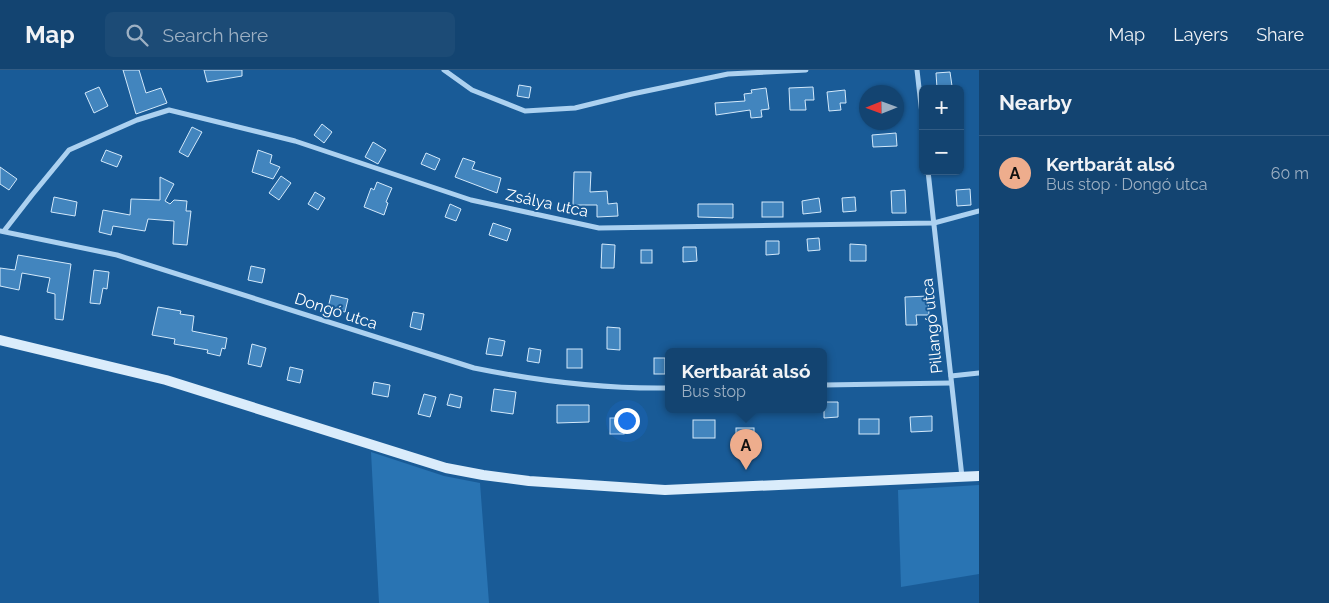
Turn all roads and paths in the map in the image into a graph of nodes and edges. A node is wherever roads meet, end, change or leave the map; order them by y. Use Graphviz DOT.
graph roads {
  1 [pos="444,70"];
  2 [pos="806,70"];
  3 [pos="917,70"];
  4 [pos="919,88"];
  5 [pos="928,175"];
  6 [pos="979,211"];
  7 [pos="934,223"];
  8 [pos="2,231"];
  9 [pos="0,340"];
  10 [pos="979,373"];
  11 [pos="950,376"];
  12 [pos="951,383"];
  13 [pos="827,385"];
  14 [pos="665,388"];
  15 [pos="979,476"];
  16 [pos="962,477"];
  1 -- 2 [label="street"];
  3 -- 4 [label="street"];
  5 -- 7 [label="street, Pillangó utca"];
  6 -- 7 [label="street, Zsálya utca"];
  7 -- 8 [label="street, Zsálya utca"];
  7 -- 11 [label="street, Pillangó utca"];
  8 -- 14 [label="street, Dongó utca"];
  9 -- 16 [label="street"];
  10 -- 11 [label="street"];
  11 -- 12 [label="street, Pillangó utca"];
  12 -- 13 [label="street"];
  12 -- 16 [label="street, Pillangó utca"];
  15 -- 16 [label="street"];
}
